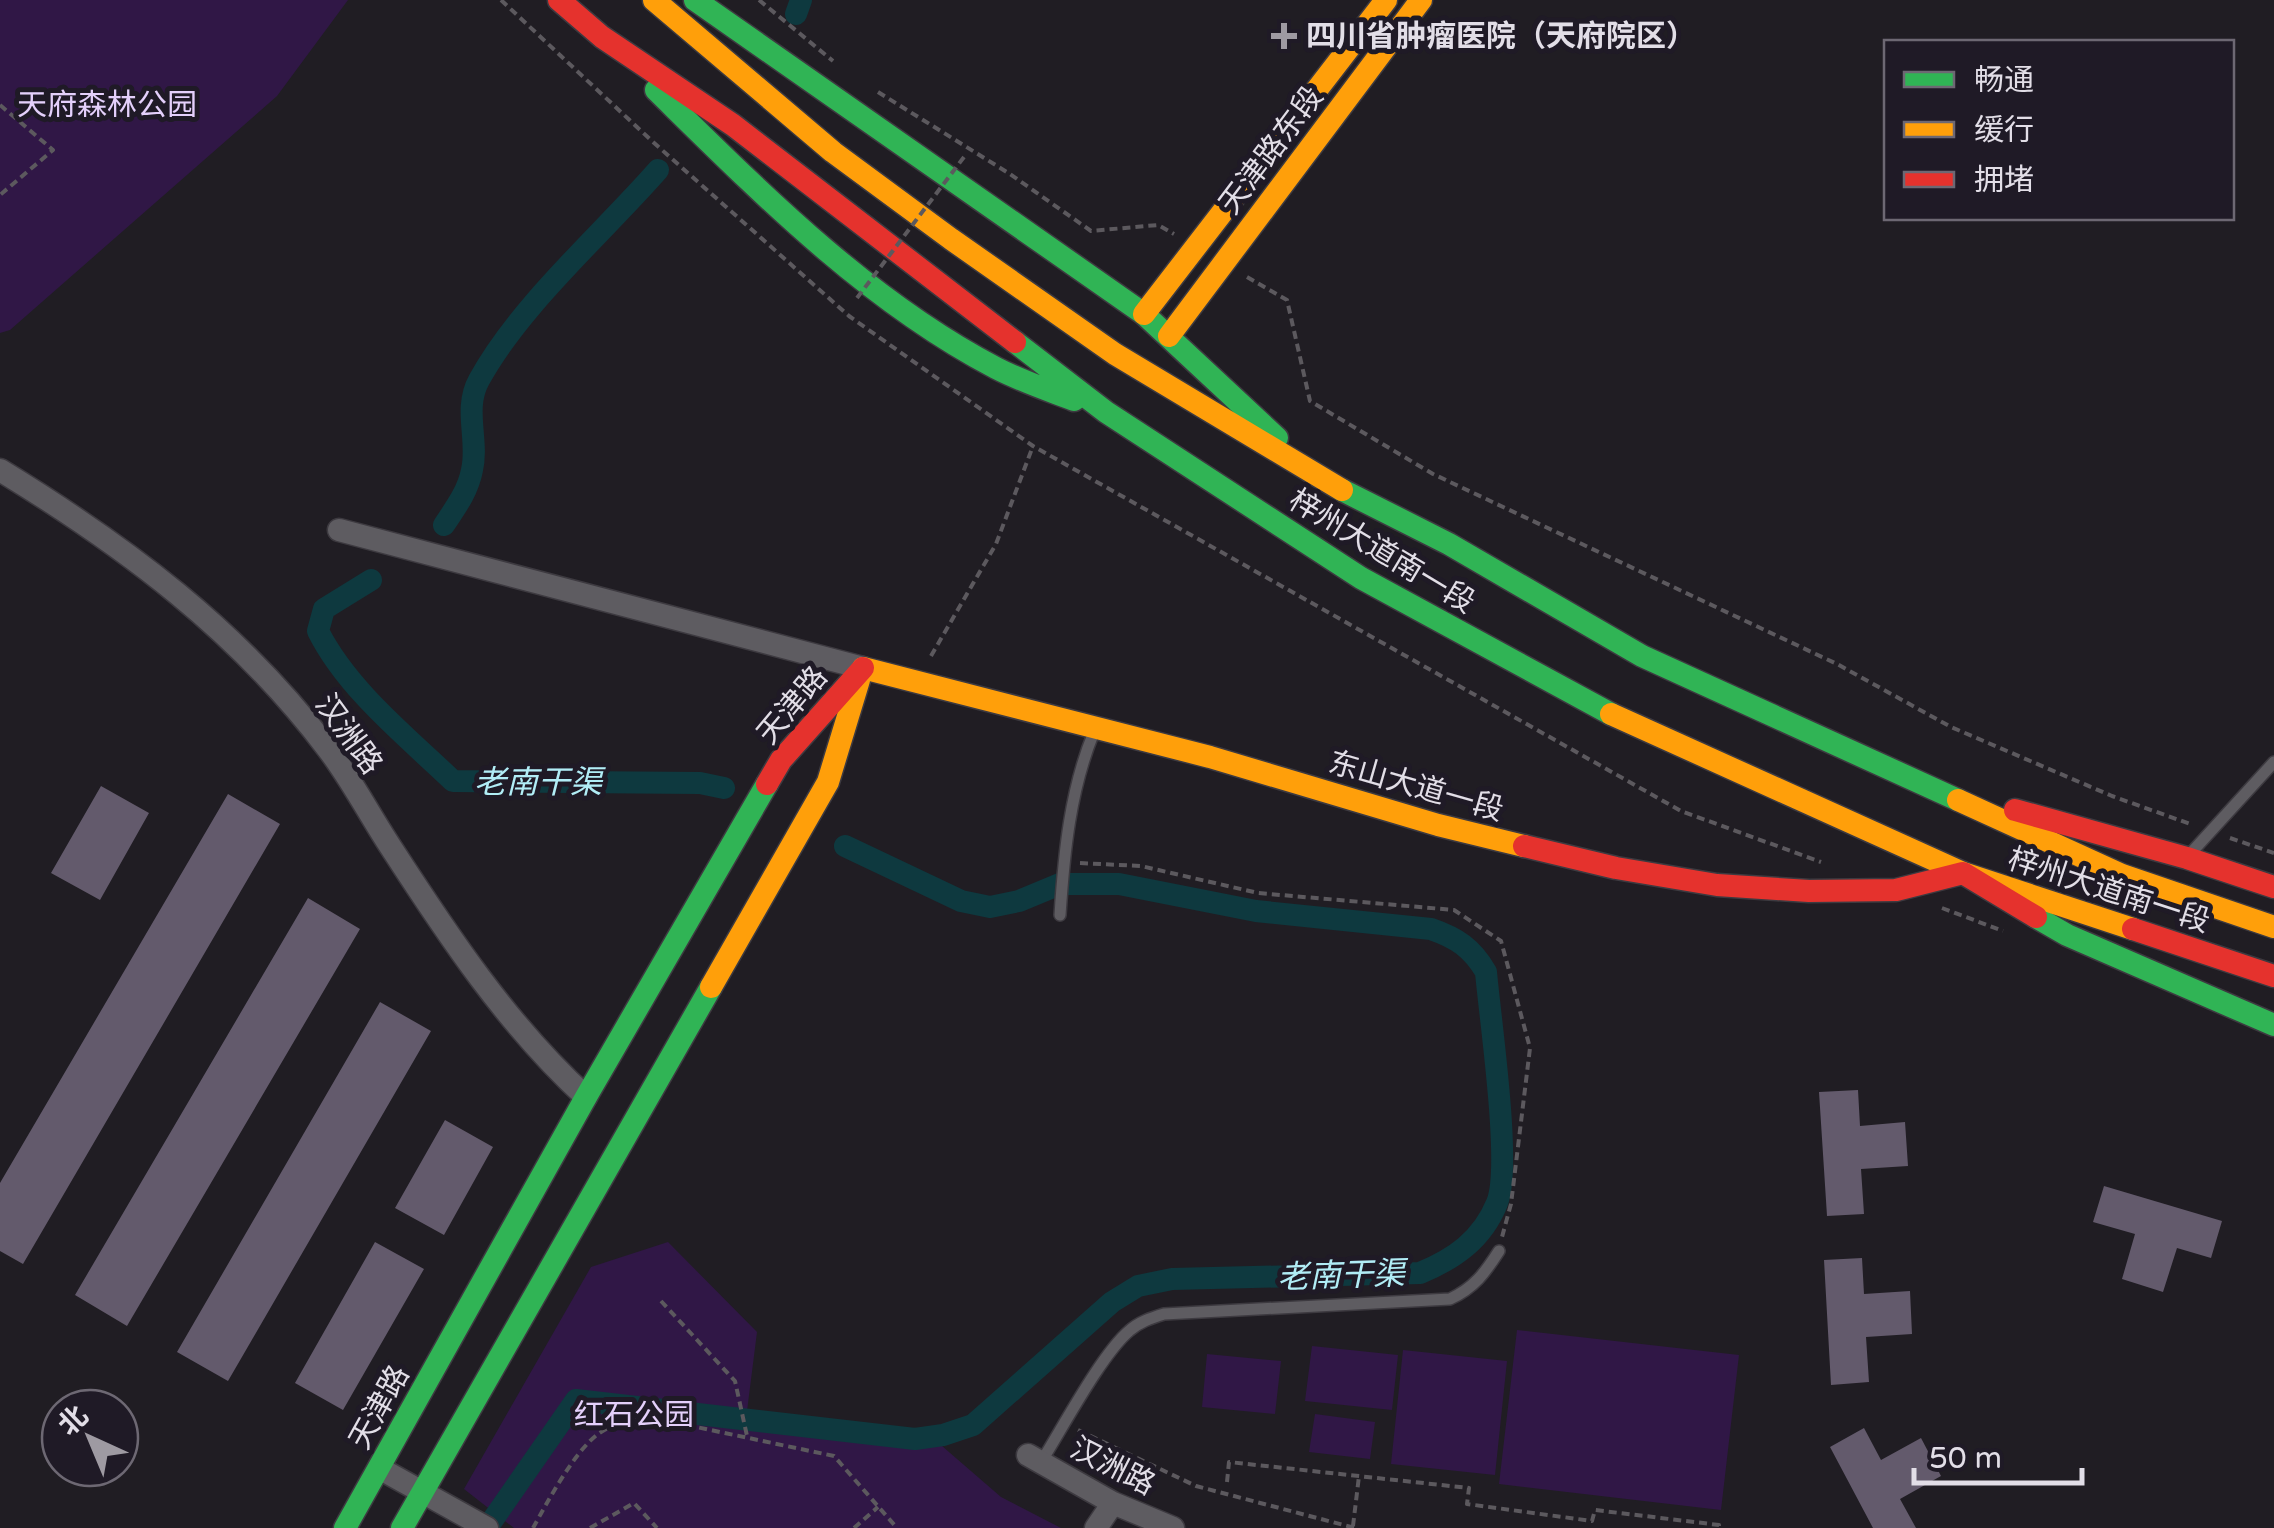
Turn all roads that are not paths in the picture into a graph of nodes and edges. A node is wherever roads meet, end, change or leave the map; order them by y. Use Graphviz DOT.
graph roads {
  1 [pos="559,0"];
  2 [pos="654,0"];
  3 [pos="695,0"];
  4 [pos="1386,0"];
  5 [pos="1421,0"];
  6 [pos="602,37"];
  7 [pos="1144,314"];
  8 [pos="1169,336"];
  9 [pos="1106,412"];
  10 [pos="0,470"];
  11 [pos="1320,478"];
  12 [pos="340,530"];
  13 [pos="863,668"];
  14 [pos="1096,728"];
  15 [pos="2274,762"];
  16 [pos="1934,788"];
  17 [pos="2187,858"];
  18 [pos="1962,873"];
  19 [pos="2274,887"];
  20 [pos="1060,915"];
  21 [pos="2274,927"];
  22 [pos="2274,976"];
  23 [pos="2274,1025"];
  24 [pos="586,1097"];
  25 [pos="1499,1251"];
  26 [pos="1034,1459"];
  27 [pos="378,1468"];
  28 [pos="422,1491"];
  29 [pos="1113,1503"];
  30 [pos="482,1525"];
  31 [pos="345,1528"];
  32 [pos="402,1528"];
  33 [pos="1096,1528"];
  34 [pos="1173,1528"];
  1 -- 6 [label="main road, 梓州大道南一段"];
  2 -- 11 [label="main road, 梓州大道南一段"];
  3 -- 7 [label="main road"];
  4 -- 7 [label="main road, 天津路东段"];
  5 -- 8 [label="main road, 天津路东段"];
  6 -- 9 [label="main road, 梓州大道南一段"];
  6 -- 9 [label="main road"];
  7 -- 8 [label="main road"];
  8 -- 11 [label="main road"];
  9 -- 18 [label="main road, 梓州大道南一段"];
  10 -- 24 [label="street, 汉洲路"];
  11 -- 16 [label="main road, 梓州大道南一段"];
  12 -- 13 [label="street"];
  13 -- 14 [label="main road, 东山大道一段"];
  13 -- 24 [label="main road, 天津路"];
  13 -- 28 [label="main road, 天津路"];
  14 -- 18 [label="main road, 东山大道一段"];
  14 -- 20 [label="lane"];
  15 -- 17 [label="lane"];
  16 -- 17 [label="main road"];
  16 -- 21 [label="main road, 梓州大道南一段"];
  17 -- 19 [label="main road"];
  18 -- 22 [label="main road, 梓州大道南一段"];
  18 -- 23 [label="main road"];
  24 -- 27 [label="main road, 天津路"];
  25 -- 26 [label="lane"];
  26 -- 29 [label="street, 汉洲路"];
  27 -- 28 [label="street"];
  27 -- 31 [label="main road, 天津路"];
  28 -- 30 [label="street"];
  28 -- 32 [label="main road, 天津路"];
  29 -- 33 [label="street"];
  29 -- 34 [label="street, 汉洲路"];
}
